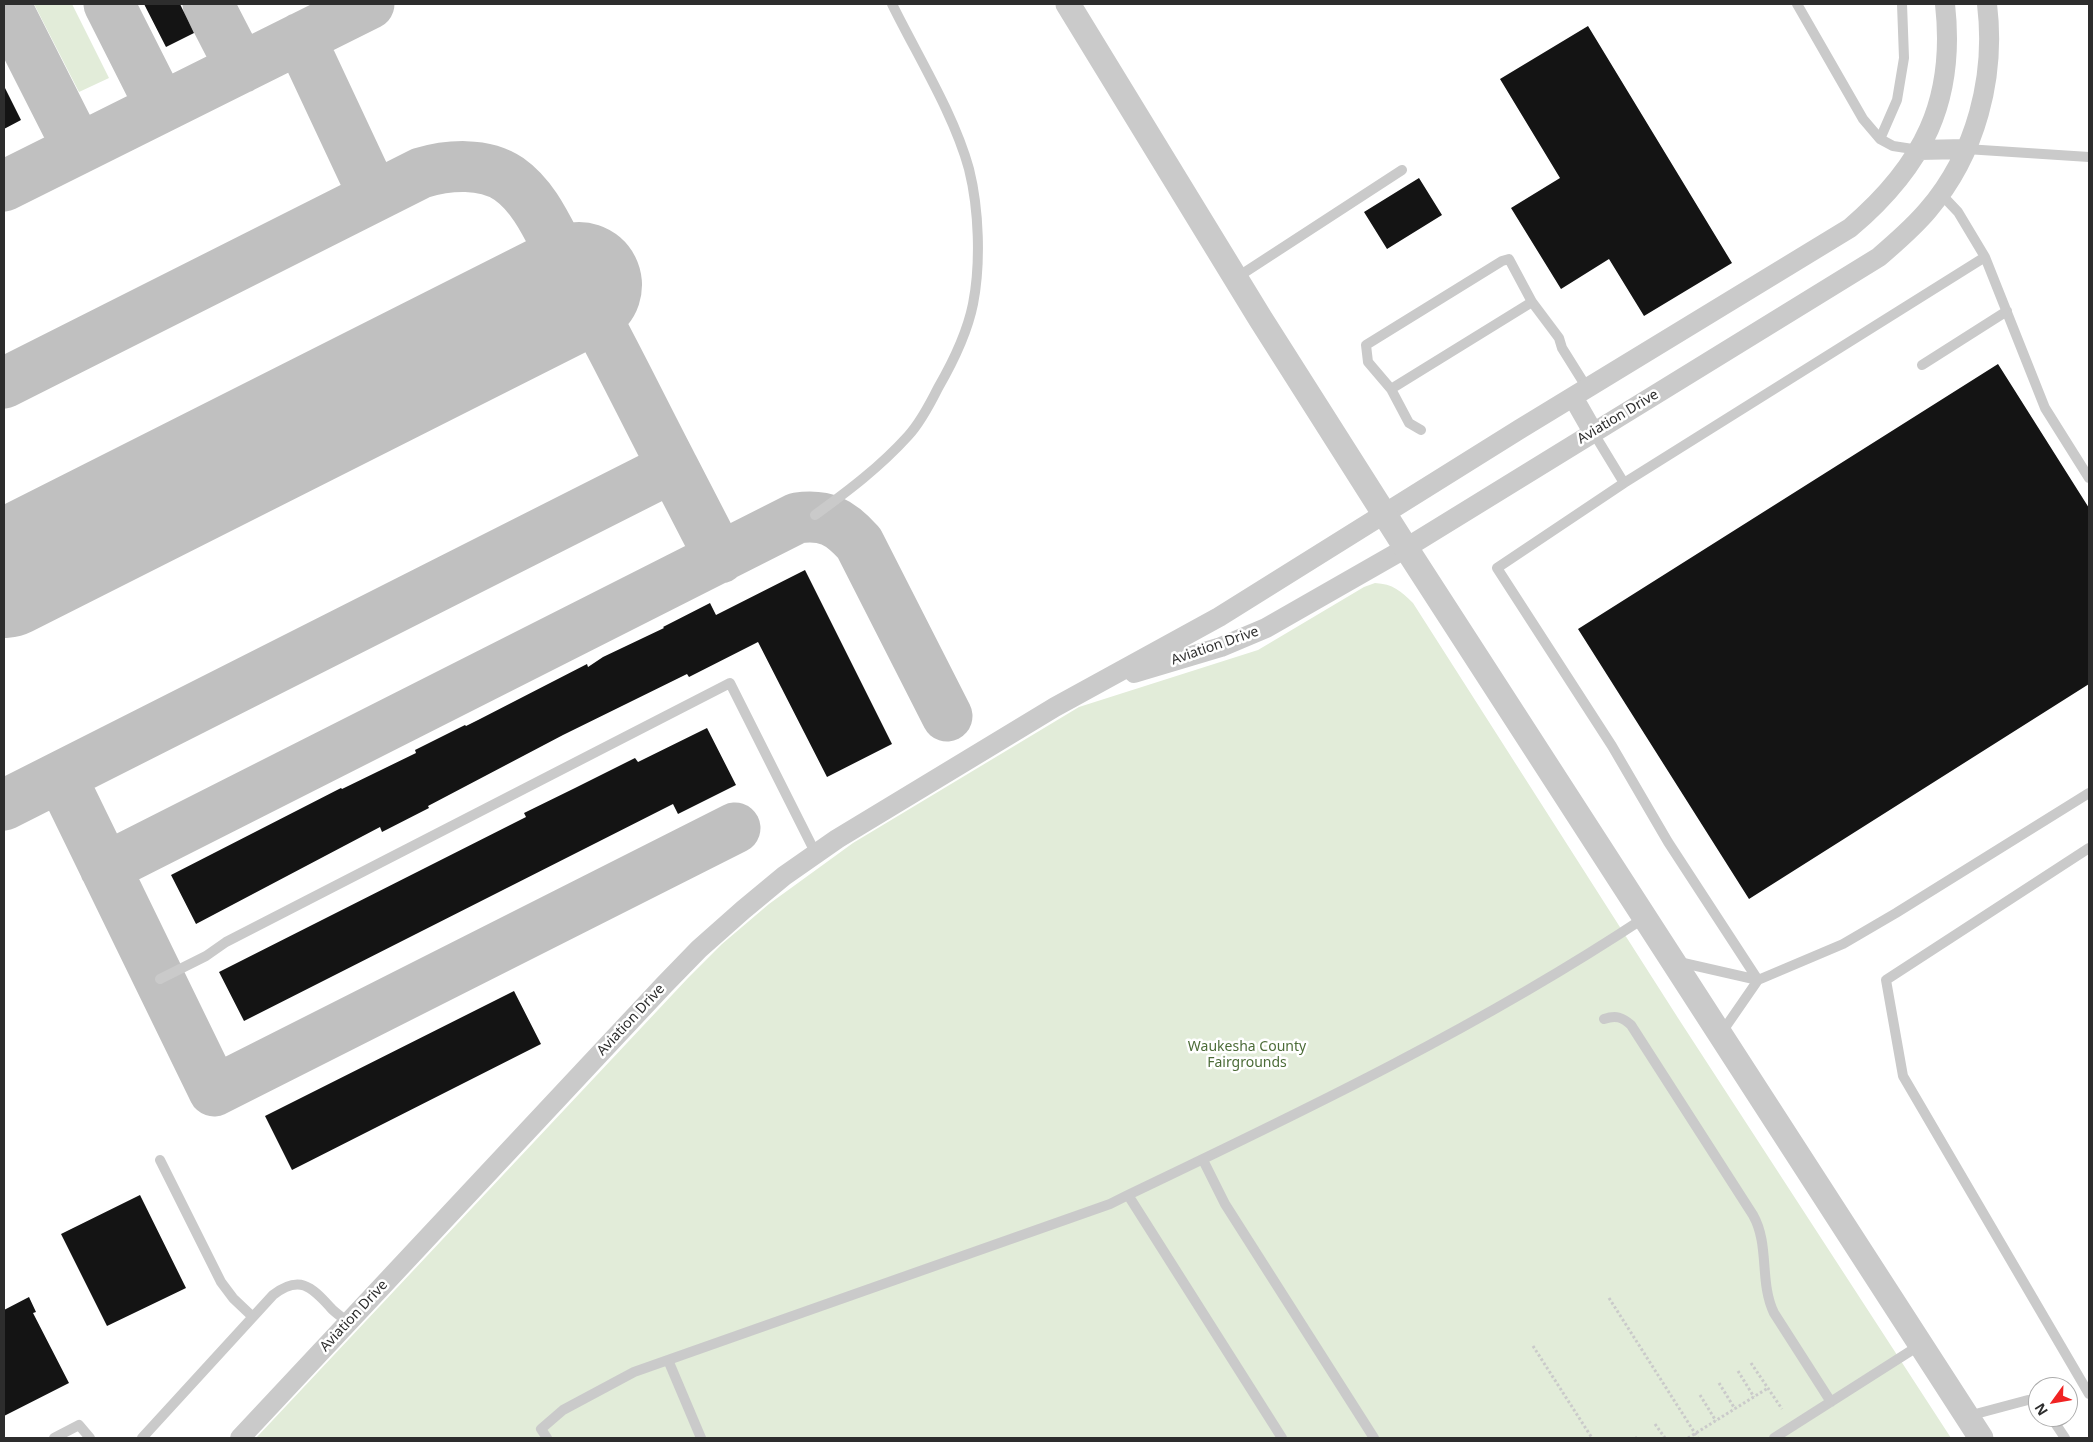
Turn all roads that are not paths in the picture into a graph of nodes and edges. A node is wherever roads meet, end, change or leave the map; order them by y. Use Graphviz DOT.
graph roads {
  1 [pos="892,4"];
  2 [pos="1068,4"];
  3 [pos="1797,4"];
  4 [pos="1902,4"];
  5 [pos="1945,4"];
  6 [pos="1987,4"];
  7 [pos="1880,139"];
  8 [pos="1966,149"];
  9 [pos="1919,150"];
  10 [pos="2089,157"];
  11 [pos="1402,170"];
  12 [pos="1940,193"];
  13 [pos="1985,257"];
  14 [pos="1236,278"];
  15 [pos="1532,302"];
  16 [pos="2007,311"];
  17 [pos="1922,365"];
  18 [pos="1391,389"];
  19 [pos="1580,393"];
  20 [pos="1420,430"];
  21 [pos="1593,432"];
  22 [pos="2089,478"];
  23 [pos="1624,483"];
  24 [pos="1384,514"];
  25 [pos="816,515"];
  26 [pos="1406,548"];
  27 [pos="1092,686"];
  28 [pos="2089,793"];
  29 [pos="2089,848"];
  30 [pos="816,854"];
  31 [pos="1644,918"];
  32 [pos="1671,961"];
  33 [pos="160,979"];
  34 [pos="1758,980"];
  35 [pos="1604,1019"];
  36 [pos="1720,1036"];
  37 [pos="160,1160"];
  38 [pos="1203,1160"];
  39 [pos="1128,1195"];
  40 [pos="253,1317"];
  41 [pos="348,1322"];
  42 [pos="1921,1344"];
  43 [pos="668,1360"];
  44 [pos="2089,1394"];
  45 [pos="2028,1400"];
  46 [pos="1831,1402"];
  47 [pos="1967,1416"];
  48 [pos="2058,1427"];
  49 [pos="54,1438"];
  50 [pos="90,1438"];
  51 [pos="142,1438"];
  52 [pos="240,1438"];
  53 [pos="546,1438"];
  54 [pos="701,1438"];
  55 [pos="1282,1438"];
  56 [pos="1374,1438"];
  57 [pos="1774,1438"];
  58 [pos="1981,1438"];
  59 [pos="2065,1438"];
  1 -- 25 [label="lane"];
  2 -- 14 [label="street"];
  3 -- 7 [label="lane"];
  4 -- 7 [label="lane"];
  5 -- 9 [label="street, Aviation Drive"];
  6 -- 8 [label="street, Aviation Drive"];
  7 -- 9 [label="lane"];
  8 -- 9 [label="street"];
  8 -- 10 [label="lane"];
  8 -- 12 [label="street, Aviation Drive"];
  9 -- 19 [label="street, Aviation Drive"];
  11 -- 14 [label="lane"];
  12 -- 13 [label="lane"];
  12 -- 21 [label="street, Aviation Drive"];
  13 -- 16 [label="lane"];
  13 -- 23 [label="lane"];
  14 -- 24 [label="street"];
  15 -- 18 [label="lane"];
  15 -- 18 [label="lane"];
  15 -- 19 [label="lane"];
  16 -- 17 [label="lane"];
  16 -- 22 [label="lane"];
  18 -- 20 [label="lane"];
  19 -- 21 [label="street"];
  19 -- 24 [label="street, Aviation Drive"];
  21 -- 23 [label="lane"];
  21 -- 26 [label="street, Aviation Drive"];
  23 -- 34 [label="lane"];
  24 -- 26 [label="street"];
  24 -- 27 [label="street, Aviation Drive"];
  26 -- 27 [label="street, Aviation Drive"];
  26 -- 31 [label="street"];
  27 -- 30 [label="street, Aviation Drive"];
  28 -- 34 [label="lane"];
  29 -- 44 [label="lane"];
  30 -- 33 [label="lane"];
  30 -- 41 [label="street, Aviation Drive"];
  31 -- 32 [label="street"];
  31 -- 38 [label="lane"];
  32 -- 34 [label="lane"];
  32 -- 36 [label="street"];
  34 -- 36 [label="lane"];
  35 -- 46 [label="lane"];
  36 -- 42 [label="street"];
  37 -- 40 [label="lane"];
  38 -- 39 [label="lane"];
  38 -- 56 [label="lane"];
  39 -- 43 [label="lane"];
  39 -- 55 [label="lane"];
  40 -- 41 [label="lane"];
  40 -- 51 [label="lane"];
  41 -- 52 [label="street, Aviation Drive"];
  42 -- 46 [label="lane"];
  42 -- 47 [label="street"];
  43 -- 53 [label="lane"];
  43 -- 54 [label="lane"];
  45 -- 47 [label="lane"];
  46 -- 57 [label="lane"];
  47 -- 58 [label="street"];
  48 -- 59 [label="lane"];
  49 -- 50 [label="lane"];
}
